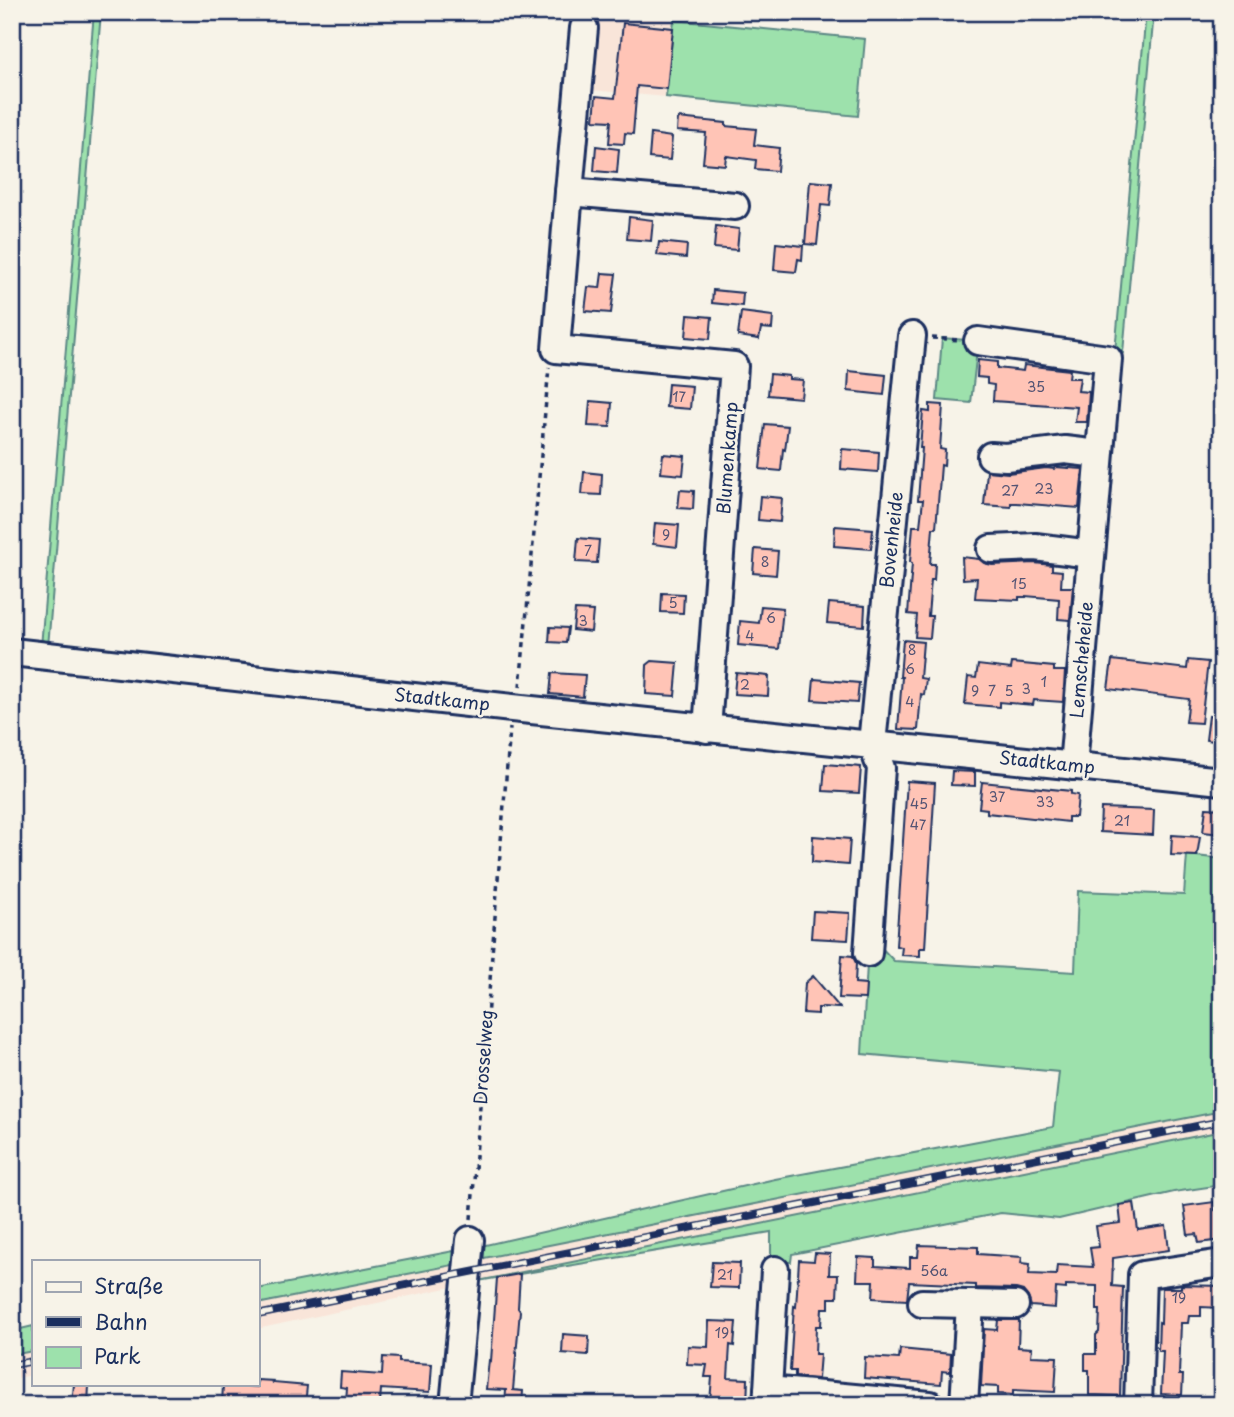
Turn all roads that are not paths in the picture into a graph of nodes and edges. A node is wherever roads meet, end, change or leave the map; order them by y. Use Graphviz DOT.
graph roads {
  1 [pos="584,28"];
  2 [pos="569,191"];
  3 [pos="735,206"];
  4 [pos="912,336"];
  5 [pos="978,341"];
  6 [pos="1099,454"];
  7 [pos="991,456"];
  8 [pos="990,549"];
  9 [pos="1091,554"];
  10 [pos="12,652"];
  11 [pos="708,729"];
  12 [pos="872,744"];
  13 [pos="1073,766"];
  14 [pos="1222,781"];
  15 [pos="868,953"];
  16 [pos="470,1240"];
  17 [pos="1222,1263"];
  18 [pos="775,1270"];
  19 [pos="922,1303"];
  20 [pos="970,1304"];
  21 [pos="1015,1305"];
  22 [pos="767,1397"];
  23 [pos="454,1405"];
  24 [pos="930,1405"];
  25 [pos="964,1405"];
  26 [pos="1139,1405"];
  1 -- 2 [label="street"];
  2 -- 3 [label="street"];
  2 -- 11 [label="street, Blumenkamp"];
  4 -- 12 [label="street, Bovenheide"];
  5 -- 6 [label="street, Lemscheheide"];
  6 -- 7 [label="street"];
  6 -- 9 [label="street, Lemscheheide"];
  8 -- 9 [label="street"];
  9 -- 13 [label="street, Lemscheheide"];
  10 -- 11 [label="street, Stadtkamp"];
  11 -- 12 [label="street, Stadtkamp"];
  12 -- 13 [label="street, Stadtkamp"];
  12 -- 15 [label="street"];
  13 -- 14 [label="street, Stadtkamp"];
  16 -- 23 [label="street"];
  17 -- 26 [label="street"];
  18 -- 22 [label="street"];
  19 -- 20 [label="street"];
  20 -- 21 [label="street"];
  20 -- 25 [label="street"];
  22 -- 24 [label="street"];
}
